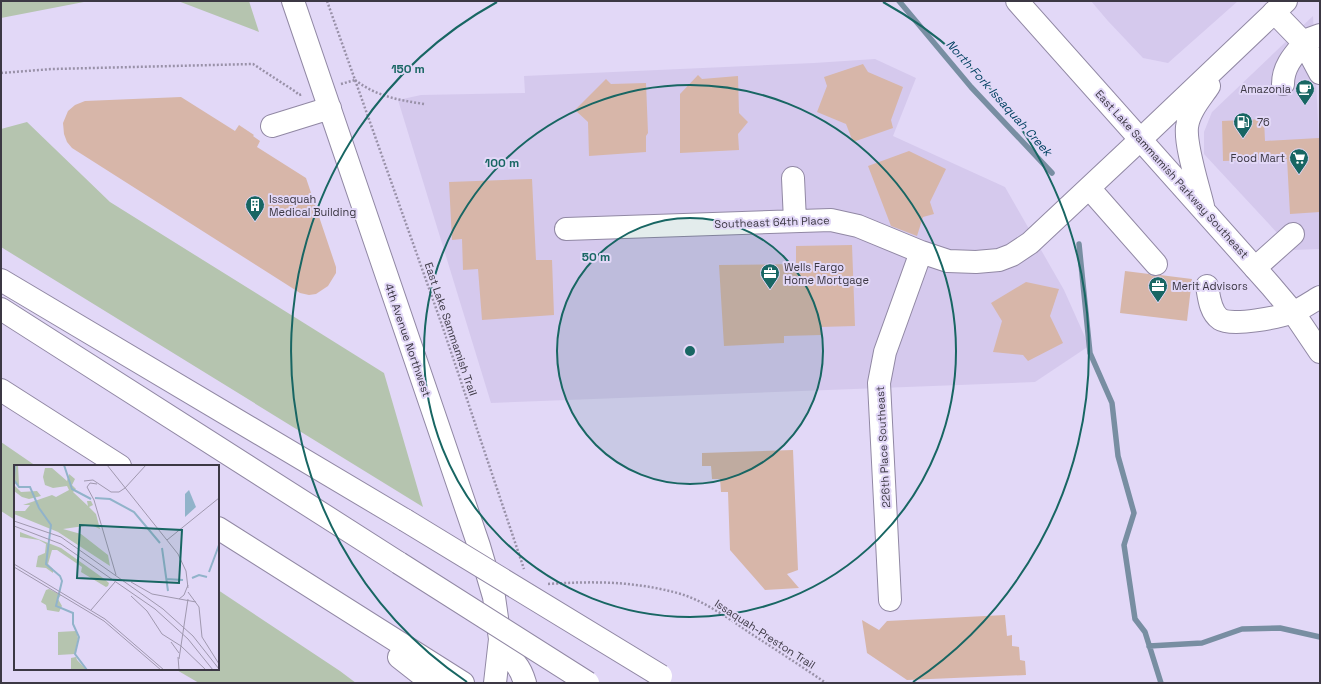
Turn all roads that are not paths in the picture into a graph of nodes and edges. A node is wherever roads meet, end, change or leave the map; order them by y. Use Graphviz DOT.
graph roads {
  1 [pos="293,1"];
  2 [pos="1017,1"];
  3 [pos="1280,7"];
  4 [pos="1312,39"];
  5 [pos="1234,51"];
  6 [pos="1320,73"];
  7 [pos="1283,84"];
  8 [pos="330,108"];
  9 [pos="272,126"];
  10 [pos="1141,139"];
  11 [pos="793,178"];
  12 [pos="1089,188"];
  13 [pos="1203,210"];
  14 [pos="795,221"];
  15 [pos="566,229"];
  16 [pos="1293,234"];
  17 [pos="921,252"];
  18 [pos="1156,264"];
  19 [pos="1255,268"];
  20 [pos="1,280"];
  21 [pos="1207,286"];
  22 [pos="1320,297"];
  23 [pos="1,309"];
  24 [pos="1293,312"];
  25 [pos="1314,330"];
  26 [pos="1320,352"];
  27 [pos="1,390"];
  28 [pos="118,465"];
  29 [pos="219,529"];
  30 [pos="890,600"];
  31 [pos="499,649"];
  32 [pos="428,673"];
  33 [pos="667,679"];
  34 [pos="463,683"];
  35 [pos="495,683"];
  36 [pos="525,683"];
  37 [pos="588,683"];
  1 -- 8 [label="main road, 4th Avenue Northwest"];
  2 -- 10 [label="main road, East Lake Sammamish Parkway Southeast"];
  3 -- 4 [label="main road"];
  3 -- 5 [label="main road"];
  4 -- 6 [label="main road"];
  4 -- 7 [label="main road"];
  5 -- 10 [label="main road, Southeast 64th Place"];
  5 -- 13 [label="main road"];
  8 -- 9 [label="main road"];
  8 -- 31 [label="main road, 4th Avenue Northwest"];
  10 -- 12 [label="main road, Southeast 64th Place"];
  10 -- 13 [label="main road, East Lake Sammamish Parkway Southeast"];
  11 -- 14 [label="main road"];
  12 -- 17 [label="main road, Southeast 64th Place"];
  12 -- 18 [label="main road"];
  13 -- 19 [label="main road, East Lake Sammamish Parkway Southeast"];
  14 -- 15 [label="main road, Southeast 64th Place"];
  14 -- 17 [label="main road, Southeast 64th Place"];
  16 -- 19 [label="main road"];
  17 -- 30 [label="main road, 226th Place Southeast"];
  19 -- 24 [label="main road, East Lake Sammamish Parkway Southeast"];
  20 -- 33 [label="main road, bridge"];
  21 -- 24 [label="main road"];
  22 -- 24 [label="main road"];
  23 -- 37 [label="main road, bridge"];
  24 -- 25 [label="main road, East Lake Sammamish Parkway Southeast"];
  25 -- 26 [label="main road, East Lake Sammamish Parkway Southeast"];
  27 -- 28 [label="main road"];
  29 -- 32 [label="main road"];
  31 -- 35 [label="main road, 4th Avenue Northwest"];
  31 -- 36 [label="main road"];
  32 -- 34 [label="main road"];
}
